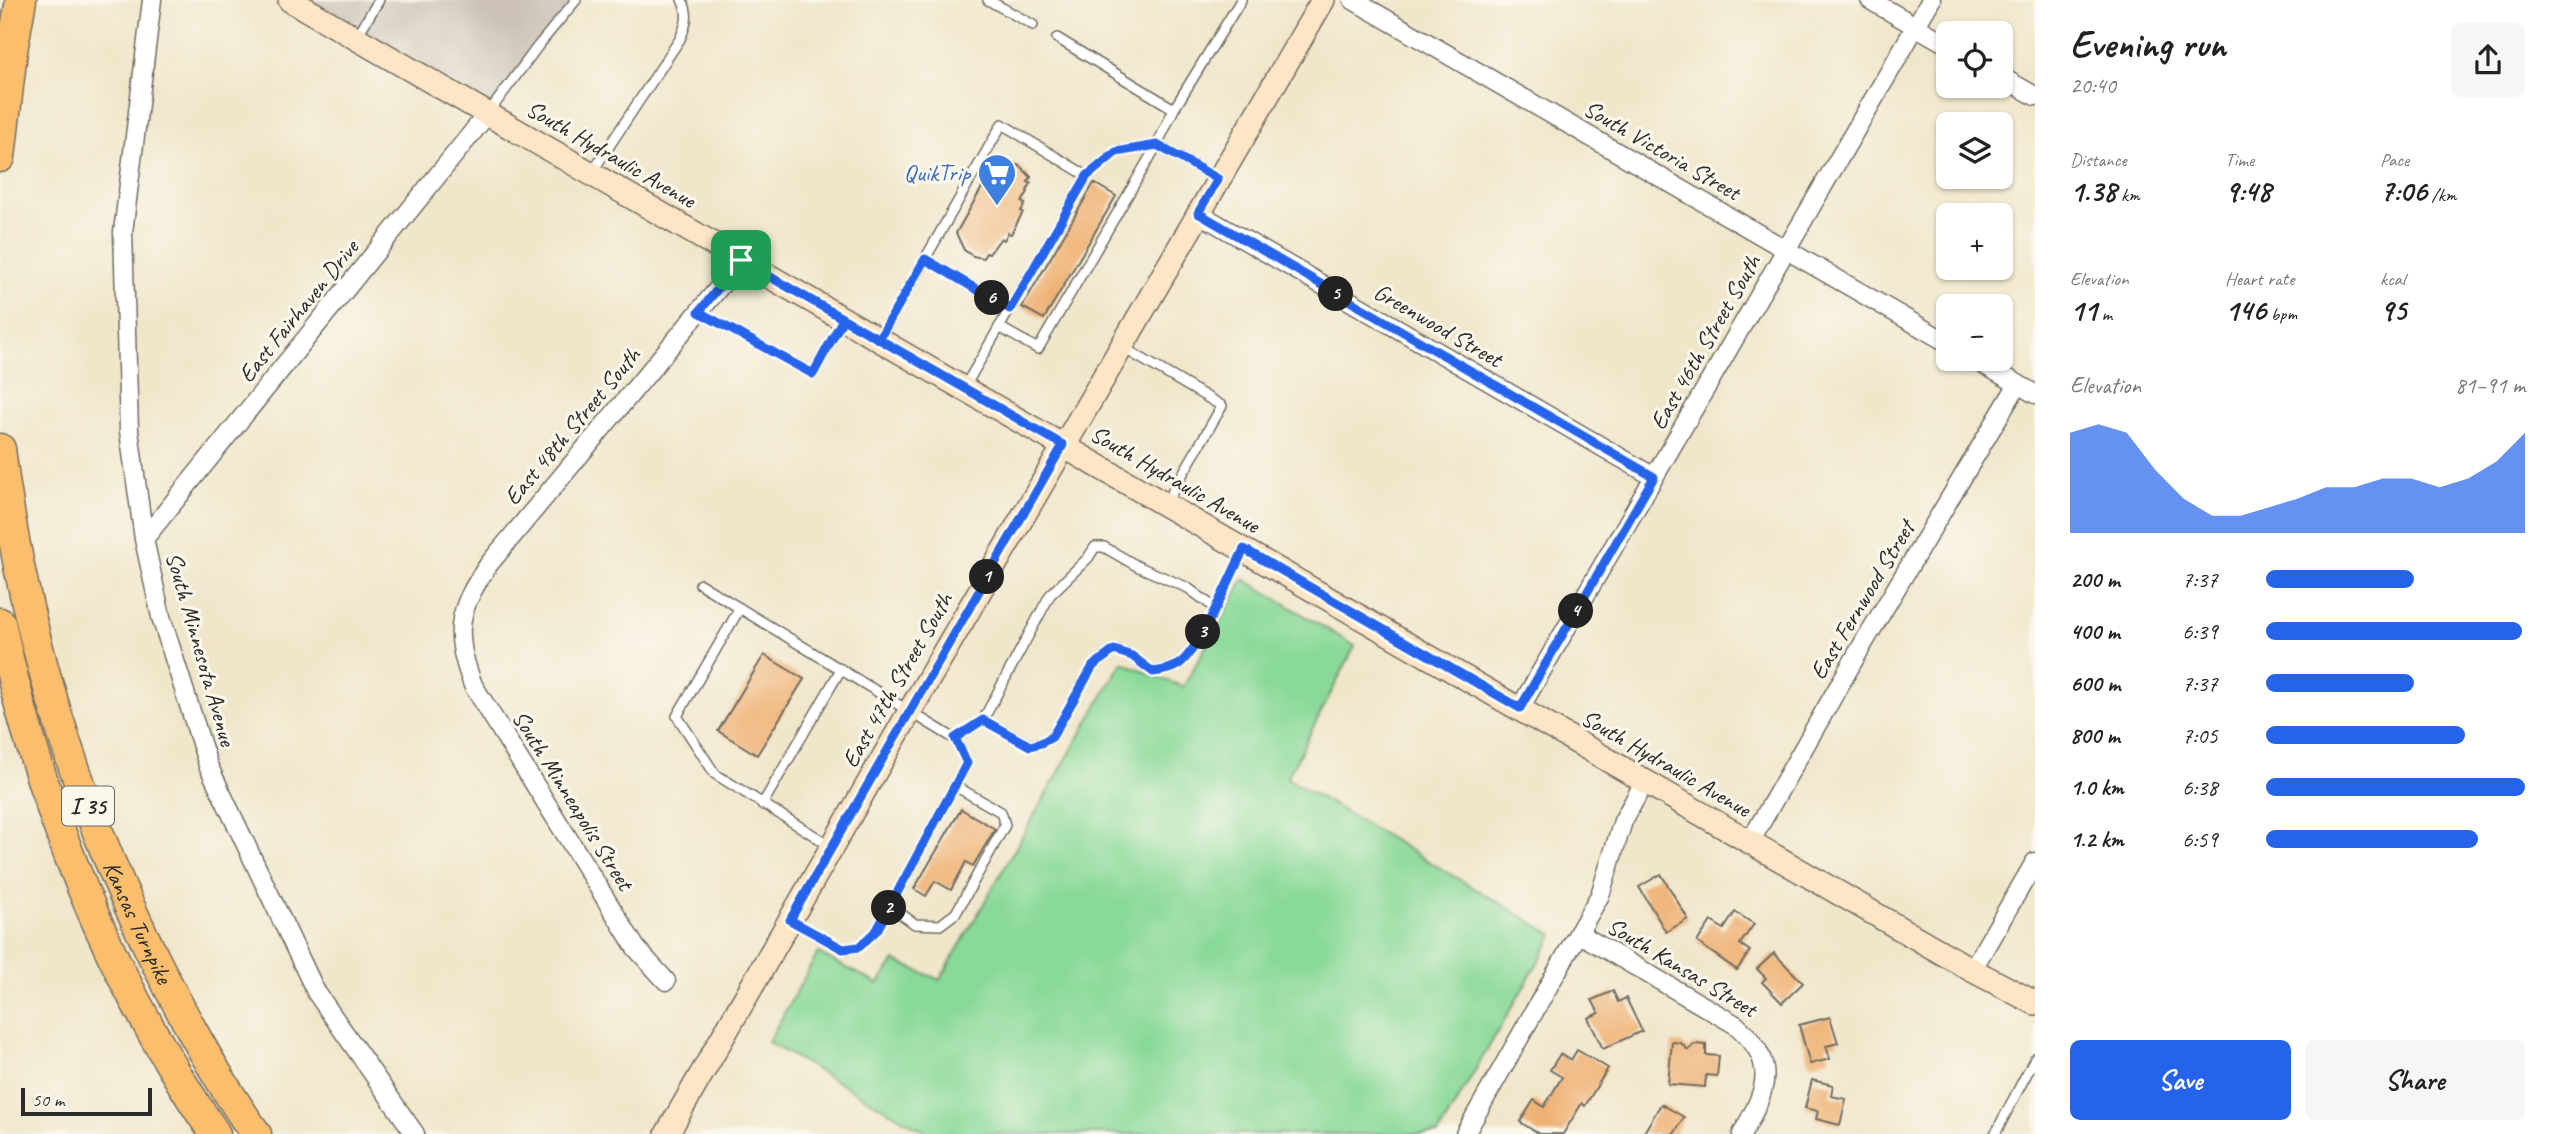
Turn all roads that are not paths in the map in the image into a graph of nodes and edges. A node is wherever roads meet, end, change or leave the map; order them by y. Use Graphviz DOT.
graph roads {
  1 [pos="21,0"];
  2 [pos="152,0"];
  3 [pos="290,0"];
  4 [pos="379,0"];
  5 [pos="576,0"];
  6 [pos="682,0"];
  7 [pos="988,0"];
  8 [pos="1241,0"];
  9 [pos="1323,0"];
  10 [pos="1353,0"];
  11 [pos="1870,0"];
  12 [pos="1931,0"];
  13 [pos="1033,25"];
  14 [pos="1916,26"];
  15 [pos="356,38"];
  16 [pos="1057,38"];
  17 [pos="1936,38"];
  18 [pos="2013,83"];
  19 [pos="2035,96"];
  20 [pos="1174,109"];
  21 [pos="488,113"];
  22 [pos="1157,145"];
  23 [pos="0,157"];
  24 [pos="591,173"];
  25 [pos="1087,176"];
  26 [pos="1218,179"];
  27 [pos="1106,213"];
  28 [pos="1198,213"];
  29 [pos="1115,219"];
  30 [pos="1786,250"];
  31 [pos="925,259"];
  32 [pos="741,260"];
  33 [pos="1010,309"];
  34 [pos="699,312"];
  35 [pos="843,319"];
  36 [pos="999,327"];
  37 [pos="1936,337"];
  38 [pos="879,339"];
  39 [pos="1121,346"];
  40 [pos="1995,371"];
  41 [pos="2018,384"];
  42 [pos="964,388"];
  43 [pos="2035,394"];
  44 [pos="1063,445"];
  45 [pos="0,449"];
  46 [pos="1654,477"];
  47 [pos="1165,504"];
  48 [pos="144,539"];
  49 [pos="1244,549"];
  50 [pos="700,584"];
  51 [pos="740,608"];
  52 [pos="1215,608"];
  53 [pos="0,623"];
  54 [pos="461,635"];
  55 [pos="841,669"];
  56 [pos="1520,708"];
  57 [pos="909,711"];
  58 [pos="983,720"];
  59 [pos="955,738"];
  60 [pos="1645,781"];
  61 [pos="955,786"];
  62 [pos="762,805"];
  63 [pos="1750,842"];
  64 [pos="832,846"];
  65 [pos="2035,862"];
  66 [pos="894,899"];
  67 [pos="790,920"];
  68 [pos="1578,933"];
  69 [pos="1972,970"];
  70 [pos="666,981"];
  71 [pos="2035,1003"];
  72 [pos="2035,1058"];
  73 [pos="215,1134"];
  74 [pos="256,1134"];
  75 [pos="415,1134"];
  76 [pos="667,1134"];
  77 [pos="1465,1134"];
  78 [pos="1742,1134"];
  79 [pos="1995,1134"];
  1 -- 23 [label="highway"];
  2 -- 48 [label="street, South Minnesota Avenue"];
  3 -- 15 [label="street, South Hydraulic Avenue"];
  4 -- 15 [label="lane"];
  5 -- 21 [label="lane"];
  6 -- 24 [label="lane"];
  7 -- 13 [label="lane"];
  8 -- 20 [label="lane"];
  9 -- 26 [label="street, East 47th Street South"];
  10 -- 30 [label="street, South Victoria Street"];
  11 -- 14 [label="street"];
  12 -- 14 [label="street, East 46th Street South"];
  14 -- 17 [label="street"];
  14 -- 30 [label="street, East 46th Street South"];
  15 -- 21 [label="street, South Hydraulic Avenue"];
  16 -- 20 [label="lane"];
  18 -- 19 [label="street"];
  20 -- 22 [label="lane"];
  21 -- 24 [label="street, South Hydraulic Avenue"];
  21 -- 48 [label="street, East Fairhaven Drive"];
  22 -- 25 [label="lane"];
  22 -- 26 [label="lane"];
  22 -- 29 [label="lane"];
  24 -- 32 [label="street, South Hydraulic Avenue"];
  25 -- 31 [label="lane"];
  25 -- 33 [label="lane"];
  26 -- 28 [label="street, East 47th Street South"];
  27 -- 29 [label="lane"];
  28 -- 39 [label="street, East 47th Street South"];
  28 -- 46 [label="street, Greenwood Street"];
  29 -- 36 [label="lane"];
  30 -- 37 [label="street, South Victoria Street"];
  30 -- 46 [label="street, East 46th Street South"];
  31 -- 33 [label="lane"];
  31 -- 38 [label="lane"];
  32 -- 34 [label="street, East 48th Street South"];
  32 -- 35 [label="street, South Hydraulic Avenue"];
  33 -- 36 [label="lane"];
  34 -- 35 [label="lane"];
  34 -- 54 [label="street, East 48th Street South"];
  35 -- 38 [label="street, South Hydraulic Avenue"];
  36 -- 42 [label="lane"];
  38 -- 42 [label="street, South Hydraulic Avenue"];
  39 -- 44 [label="street, East 47th Street South"];
  39 -- 47 [label="lane"];
  40 -- 41 [label="street"];
  41 -- 43 [label="street"];
  41 -- 63 [label="street, East Fernwood Street"];
  42 -- 44 [label="street, South Hydraulic Avenue"];
  44 -- 47 [label="street, South Hydraulic Avenue"];
  44 -- 57 [label="street, East 47th Street South"];
  45 -- 74 [label="highway, Kansas Turnpike / I 35"];
  46 -- 56 [label="street, East 46th Street South"];
  47 -- 49 [label="street, South Hydraulic Avenue"];
  48 -- 75 [label="street, South Minnesota Avenue"];
  49 -- 52 [label="lane"];
  49 -- 56 [label="street, South Hydraulic Avenue"];
  50 -- 51 [label="lane"];
  51 -- 55 [label="lane"];
  51 -- 62 [label="lane"];
  52 -- 58 [label="lane"];
  52 -- 58 [label="lane"];
  53 -- 73 [label="highway, Kansas Turnpike / I 35"];
  54 -- 70 [label="street, South Minneapolis Street"];
  55 -- 57 [label="lane"];
  55 -- 62 [label="lane"];
  56 -- 60 [label="street, South Hydraulic Avenue"];
  57 -- 59 [label="lane"];
  57 -- 64 [label="street, East 47th Street South"];
  58 -- 59 [label="lane"];
  59 -- 61 [label="lane"];
  60 -- 63 [label="street, South Hydraulic Avenue"];
  60 -- 68 [label="street"];
  61 -- 66 [label="lane"];
  61 -- 66 [label="lane"];
  62 -- 64 [label="lane"];
  63 -- 69 [label="street, South Hydraulic Avenue"];
  64 -- 67 [label="street, East 47th Street South"];
  65 -- 69 [label="street"];
  66 -- 67 [label="lane"];
  67 -- 76 [label="street, East 47th Street South"];
  68 -- 77 [label="street"];
  68 -- 78 [label="street, South Kansas Street"];
  69 -- 71 [label="street, South Hydraulic Avenue"];
  72 -- 79 [label="lane"];
}
